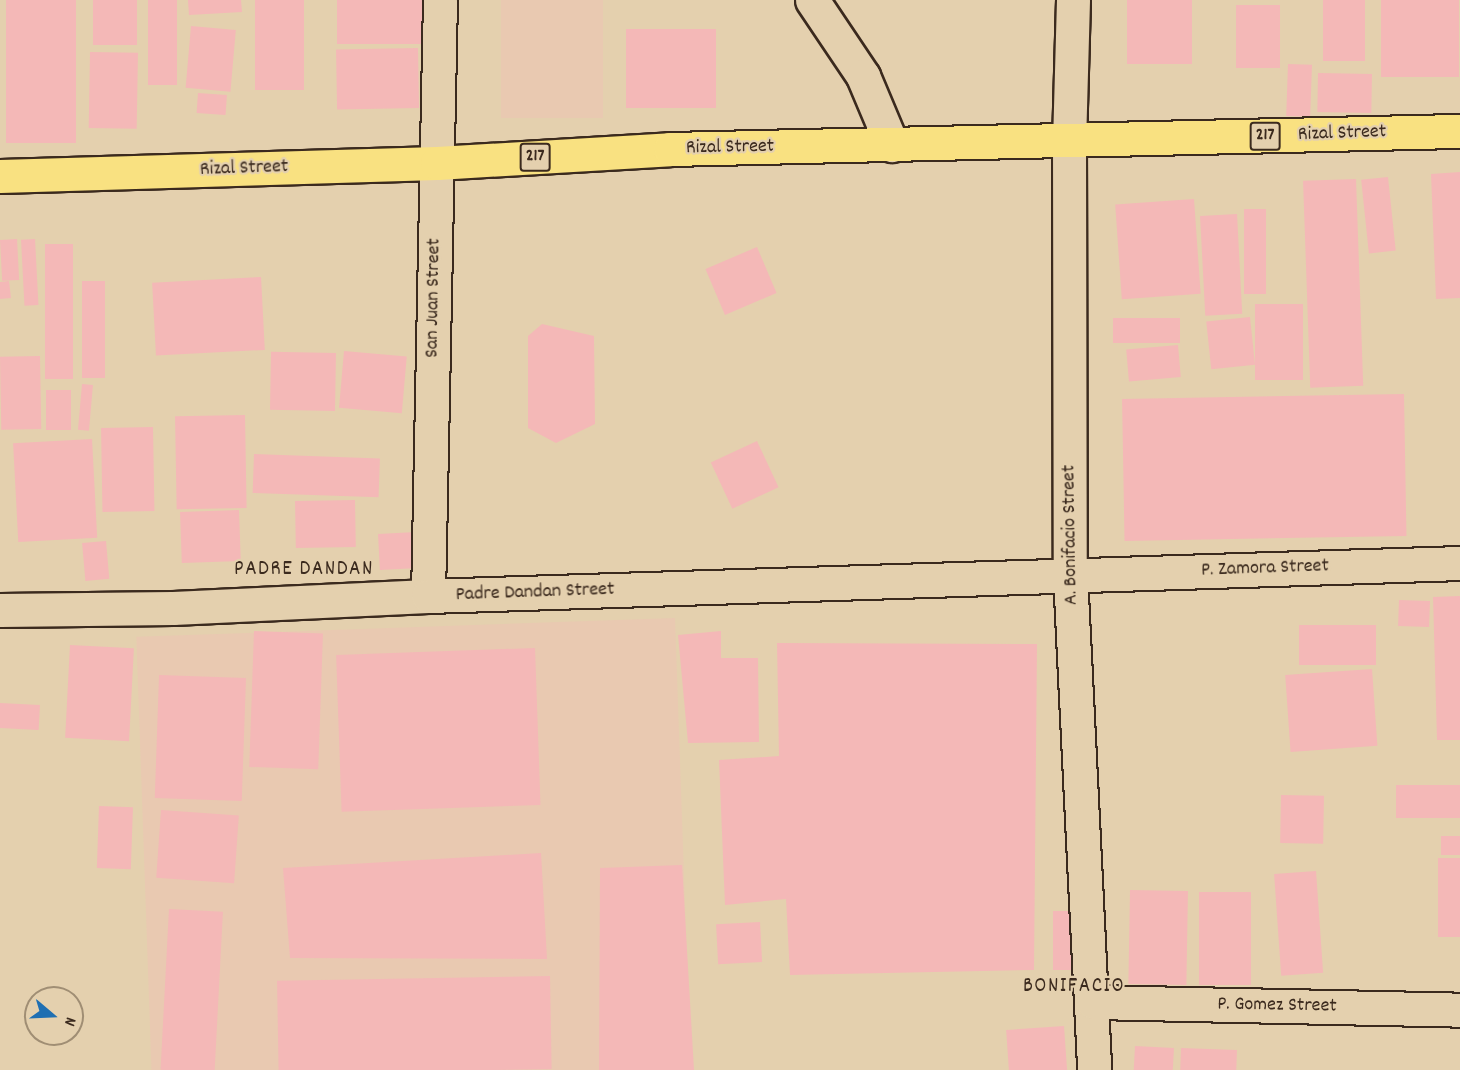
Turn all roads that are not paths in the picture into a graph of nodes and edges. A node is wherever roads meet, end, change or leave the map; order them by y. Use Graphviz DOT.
graph roads {
  1 [pos="440,0"];
  2 [pos="812,0"];
  3 [pos="1073,0"];
  4 [pos="1460,130"];
  5 [pos="1069,142"];
  6 [pos="892,145"];
  7 [pos="437,163"];
  8 [pos="0,177"];
  9 [pos="1460,563"];
  10 [pos="1070,574"];
  11 [pos="428,596"];
  12 [pos="0,610"];
  13 [pos="1093,1002"];
  14 [pos="1460,1010"];
  15 [pos="1094,1070"];
  1 -- 7 [label="street, San Juan Street"];
  2 -- 6 [label="street"];
  3 -- 5 [label="street, A. Bonifacio Street"];
  4 -- 5 [label="main road, Rizal Street / 217"];
  5 -- 6 [label="main road, Rizal Street / 217"];
  5 -- 10 [label="street, A. Bonifacio Street"];
  6 -- 7 [label="main road, Rizal Street / 217"];
  7 -- 8 [label="main road, Rizal Street / 217"];
  7 -- 11 [label="street, San Juan Street"];
  9 -- 10 [label="street, P. Zamora Street"];
  10 -- 11 [label="street, Padre Dandan Street"];
  10 -- 13 [label="street, A. Bonifacio Street"];
  11 -- 12 [label="street, Padre Dandan Street"];
  13 -- 14 [label="street, P. Gomez Street"];
  13 -- 15 [label="street, A. Bonifacio Street"];
}
